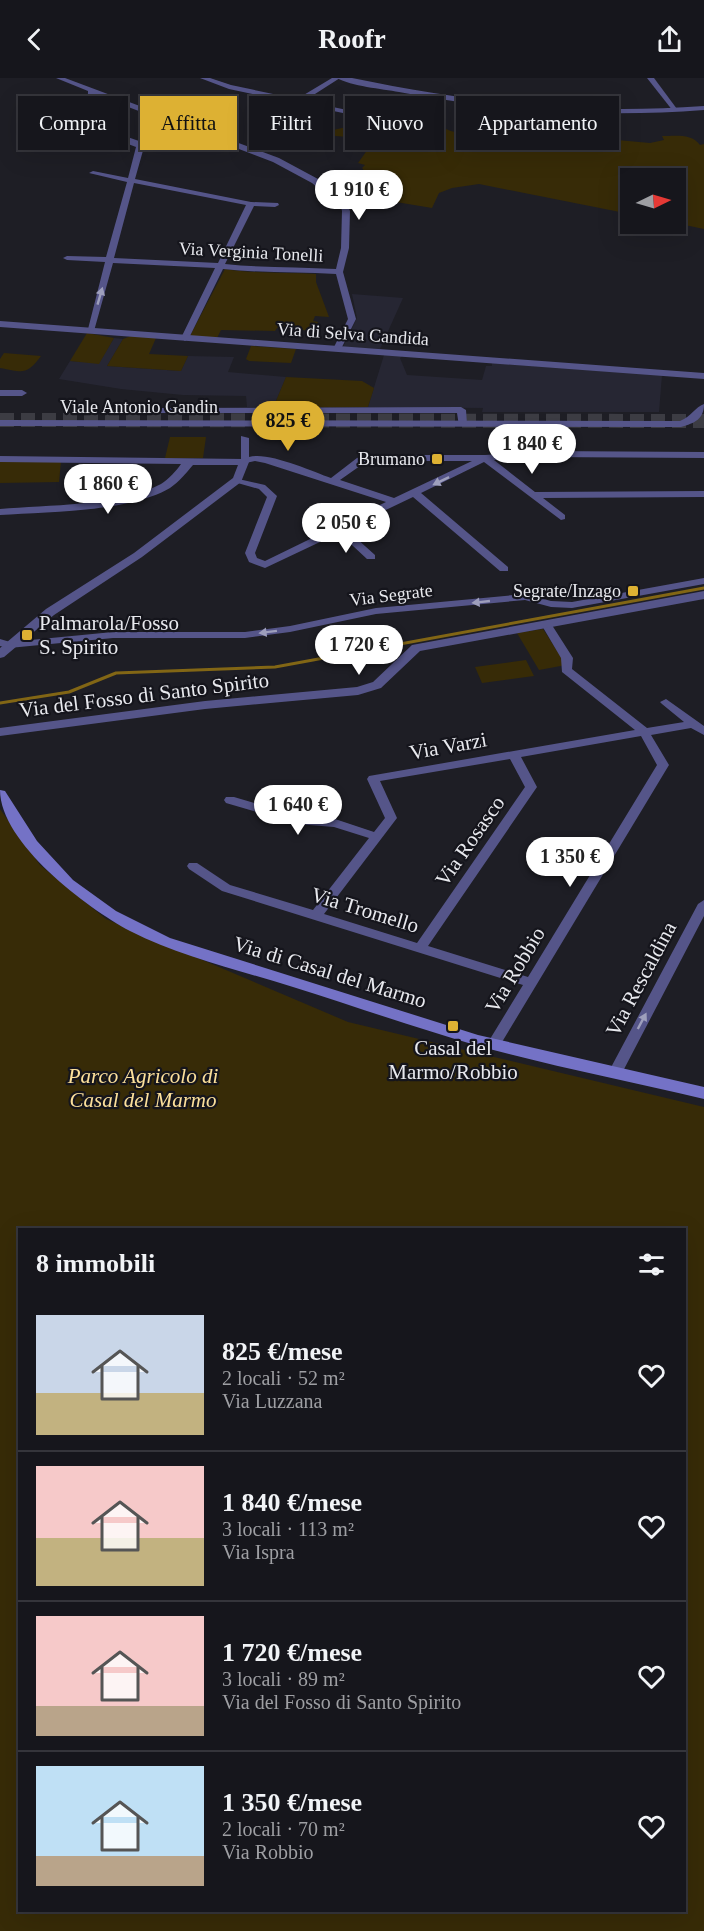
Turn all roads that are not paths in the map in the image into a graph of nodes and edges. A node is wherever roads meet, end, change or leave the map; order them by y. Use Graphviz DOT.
graph roads {
  1 [pos="59,78"];
  2 [pos="203,78"];
  3 [pos="339,78"];
  4 [pos="650,78"];
  5 [pos="91,90"];
  6 [pos="270,96"];
  7 [pos="308,96"];
  8 [pos="434,96"];
  9 [pos="444,98"];
  10 [pos="704,108"];
  11 [pos="675,110"];
  12 [pos="93,173"];
  13 [pos="131,180"];
  14 [pos="251,204"];
  15 [pos="275,205"];
  16 [pos="67,258"];
  17 [pos="111,260"];
  18 [pos="221,266"];
  19 [pos="339,272"];
  20 [pos="0,324"];
  21 [pos="90,331"];
  22 [pos="185,338"];
  23 [pos="337,349"];
  24 [pos="704,376"];
  25 [pos="0,393"];
  26 [pos="22,393"];
  27 [pos="704,407"];
  28 [pos="159,411"];
  29 [pos="0,423"];
  30 [pos="462,424"];
  31 [pos="244,438"];
  32 [pos="704,454"];
  33 [pos="485,458"];
  34 [pos="0,459"];
  35 [pos="191,460"];
  36 [pos="244,462"];
  37 [pos="237,480"];
  38 [pos="333,481"];
  39 [pos="415,493"];
  40 [pos="704,494"];
  41 [pos="535,495"];
  42 [pos="396,502"];
  43 [pos="0,512"];
  44 [pos="561,517"];
  45 [pos="340,529"];
  46 [pos="371,557"];
  47 [pos="504,569"];
  48 [pos="704,581"];
  49 [pos="704,595"];
  50 [pos="546,624"];
  51 [pos="3,647"];
  52 [pos="666,702"];
  53 [pos="699,728"];
  54 [pos="0,732"];
  55 [pos="644,732"];
  56 [pos="513,754"];
  57 [pos="0,794"];
  58 [pos="230,800"];
  59 [pos="376,837"];
  60 [pos="193,866"];
  61 [pos="704,904"];
  62 [pos="316,915"];
  63 [pos="420,948"];
  64 [pos="530,982"];
  65 [pos="494,1044"];
  66 [pos="615,1073"];
  67 [pos="704,1093"];
  1 -- 5 [label="street, Via Verginia Tonelli"];
  2 -- 6 [label="street"];
  3 -- 7 [label="street"];
  3 -- 8 [label="street"];
  4 -- 11 [label="street"];
  5 -- 13 [label="street"];
  5 -- 19 [label="street, Via Verginia Tonelli"];
  9 -- 11 [label="street"];
  10 -- 11 [label="street"];
  12 -- 13 [label="street"];
  13 -- 14 [label="street"];
  13 -- 17 [label="street"];
  14 -- 15 [label="street"];
  14 -- 18 [label="street"];
  16 -- 17 [label="street, Via Verginia Tonelli"];
  17 -- 18 [label="street, Via Verginia Tonelli"];
  21 -- 17 [label="street, one-way"];
  18 -- 19 [label="street, Via Verginia Tonelli"];
  18 -- 22 [label="street"];
  19 -- 23 [label="street"];
  20 -- 21 [label="street, Via di Selva Candida"];
  21 -- 22 [label="street, Via di Selva Candida"];
  22 -- 23 [label="street, Via di Selva Candida"];
  23 -- 24 [label="street, Via di Selva Candida"];
  25 -- 26 [label="street"];
  27 -- 30 [label="street, Viale Antonio Gandin"];
  28 -- 30 [label="street"];
  29 -- 30 [label="street, Viale Antonio Gandin"];
  31 -- 36 [label="street"];
  32 -- 33 [label="street"];
  33 -- 38 [label="street"];
  33 -- 39 [label="street, one-way"];
  33 -- 41 [label="street"];
  34 -- 35 [label="street"];
  35 -- 36 [label="street"];
  35 -- 43 [label="street"];
  36 -- 37 [label="street"];
  36 -- 38 [label="street"];
  37 -- 45 [label="street"];
  37 -- 51 [label="street"];
  38 -- 42 [label="street"];
  39 -- 42 [label="street"];
  39 -- 47 [label="street"];
  40 -- 41 [label="street"];
  41 -- 44 [label="street"];
  42 -- 45 [label="street"];
  45 -- 46 [label="street"];
  48 -- 51 [label="street, Via Segrate, one-way"];
  49 -- 50 [label="street, Via del Fosso di Santo Spirito"];
  50 -- 54 [label="street, Via del Fosso di Santo Spirito"];
  50 -- 55 [label="street"];
  52 -- 53 [label="street"];
  53 -- 55 [label="street, Via Varzi"];
  55 -- 56 [label="street, Via Varzi"];
  55 -- 64 [label="street, Via Robbio"];
  56 -- 59 [label="street, Via Varzi"];
  56 -- 63 [label="street, Via Rosasco"];
  57 -- 65 [label="main road, Via di Casal del Marmo"];
  58 -- 59 [label="street"];
  59 -- 62 [label="street, Via Varzi"];
  60 -- 62 [label="street, Via Tromello"];
  66 -- 61 [label="street, Via Rescaldina, one-way"];
  62 -- 63 [label="street, Via Tromello"];
  63 -- 64 [label="street, Via Tromello"];
  64 -- 65 [label="street, Via Robbio"];
  65 -- 66 [label="main road, Via di Casal del Marmo"];
  66 -- 67 [label="main road, Via di Casal del Marmo"];
}
